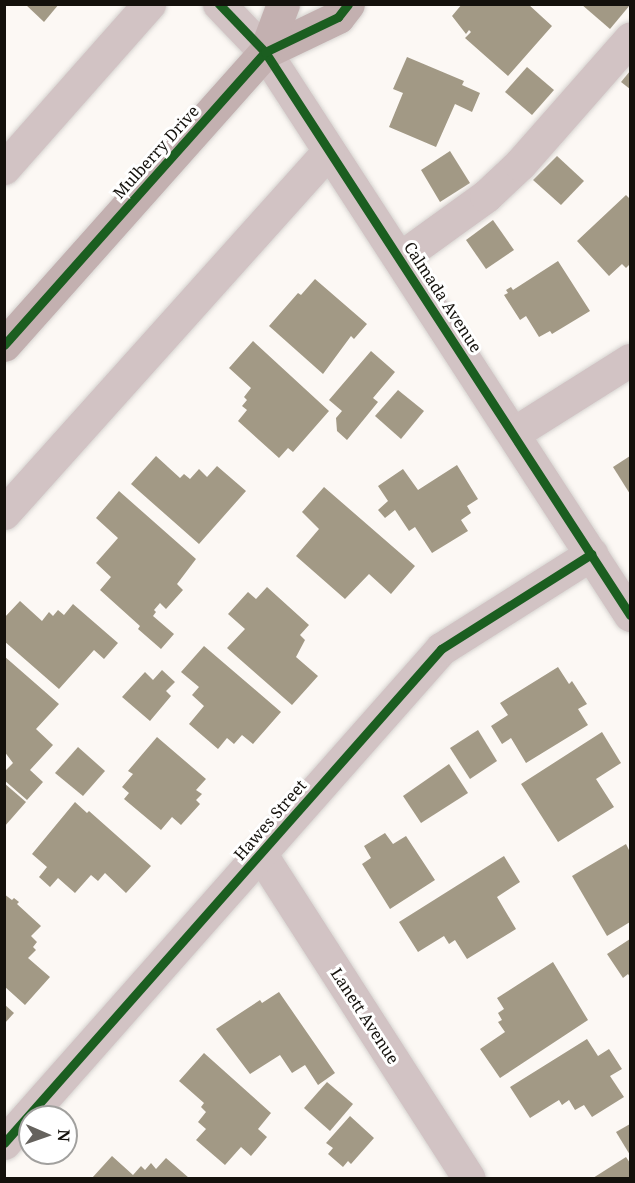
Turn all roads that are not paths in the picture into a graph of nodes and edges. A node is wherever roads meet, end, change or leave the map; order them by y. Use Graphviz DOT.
graph roads {
  1 [pos="149,4"];
  2 [pos="219,4"];
  3 [pos="284,4"];
  4 [pos="348,4"];
  5 [pos="630,39"];
  6 [pos="265,52"];
  7 [pos="327,152"];
  8 [pos="4,168"];
  9 [pos="400,258"];
  10 [pos="4,345"];
  11 [pos="630,360"];
  12 [pos="514,433"];
  13 [pos="4,513"];
  14 [pos="591,554"];
  15 [pos="630,615"];
  16 [pos="260,853"];
  17 [pos="4,1143"];
  18 [pos="469,1179"];
  1 -- 8 [label="street"];
  2 -- 6 [label="street, Calmada Avenue"];
  3 -- 6 [label="main road, Mulberry Drive"];
  4 -- 6 [label="main road, Mulberry Drive"];
  5 -- 9 [label="street"];
  6 -- 7 [label="street, Calmada Avenue"];
  6 -- 10 [label="main road, Mulberry Drive"];
  7 -- 9 [label="street, Calmada Avenue"];
  7 -- 13 [label="street"];
  9 -- 12 [label="street, Calmada Avenue"];
  11 -- 12 [label="street"];
  12 -- 14 [label="street, Calmada Avenue"];
  14 -- 15 [label="street, Calmada Avenue"];
  14 -- 16 [label="street, Hawes Street"];
  16 -- 17 [label="street, Hawes Street"];
  16 -- 18 [label="street, Lanett Avenue"];
}
